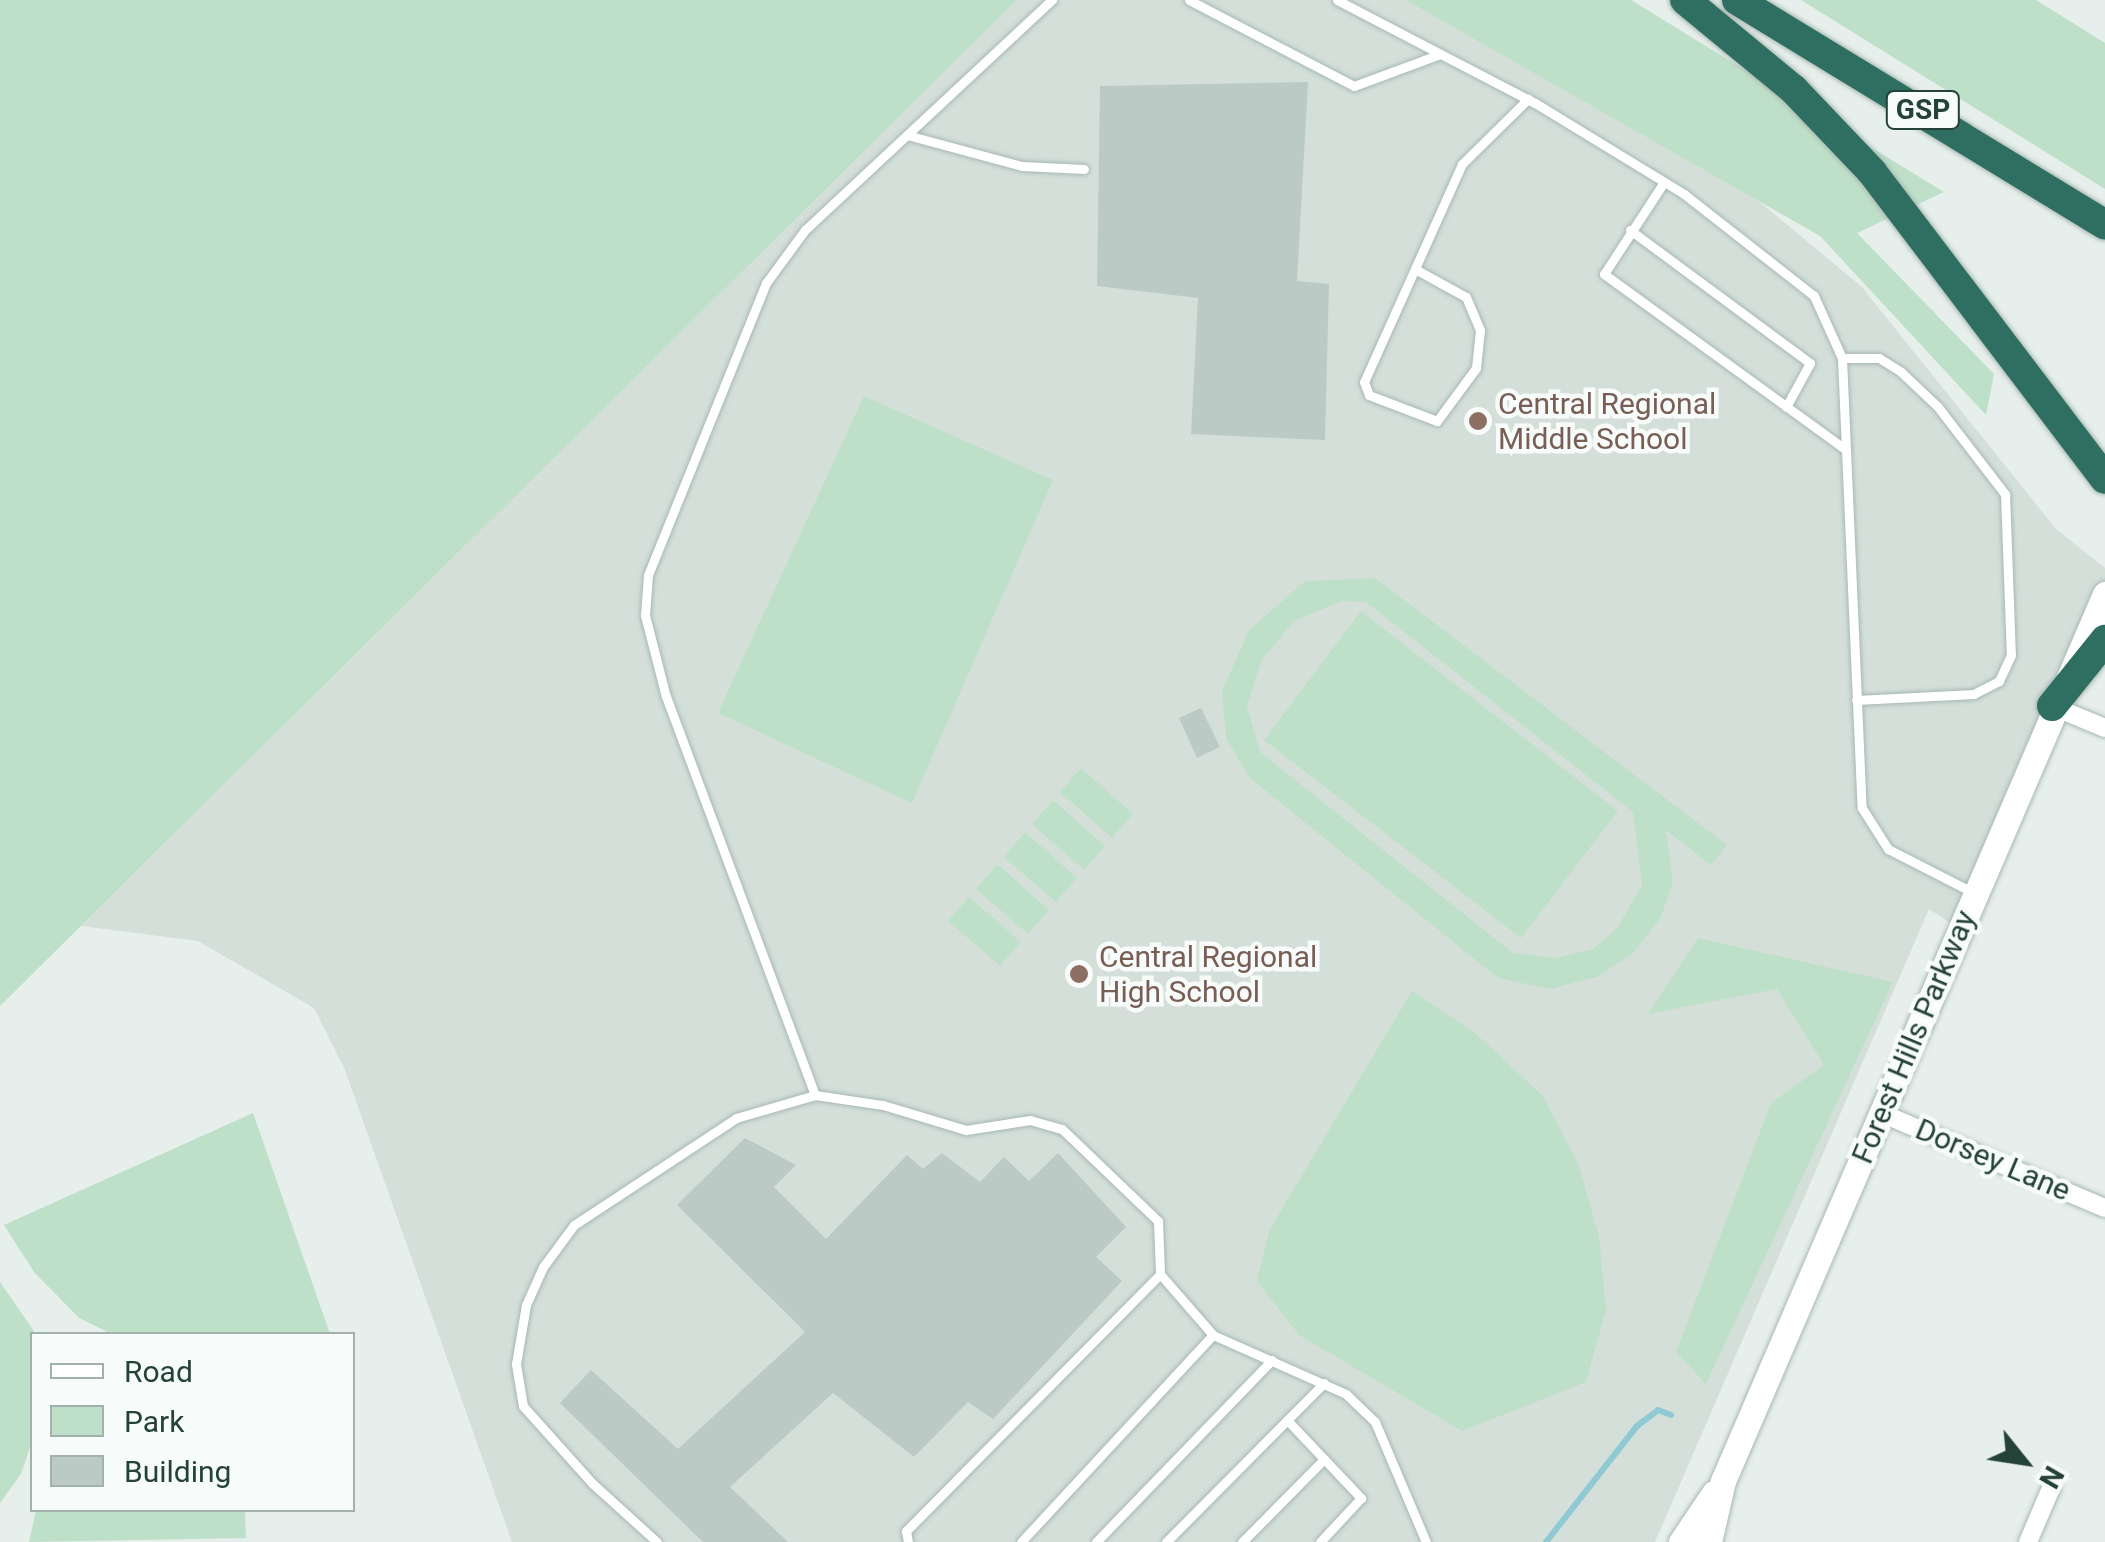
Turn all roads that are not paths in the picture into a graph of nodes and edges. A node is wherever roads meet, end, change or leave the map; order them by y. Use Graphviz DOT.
graph roads {
  1 [pos="1052,0"];
  2 [pos="1188,0"];
  3 [pos="1337,0"];
  4 [pos="1685,0"];
  5 [pos="1737,0"];
  6 [pos="1440,54"];
  7 [pos="1528,99"];
  8 [pos="907,135"];
  9 [pos="1084,168"];
  10 [pos="1664,182"];
  11 [pos="2105,224"];
  12 [pos="1630,230"];
  13 [pos="1416,269"];
  14 [pos="1842,358"];
  15 [pos="1786,408"];
  16 [pos="1845,449"];
  17 [pos="2105,479"];
  18 [pos="2105,594"];
  19 [pos="2105,640"];
  20 [pos="1856,700"];
  21 [pos="2052,706"];
  22 [pos="2105,728"];
  23 [pos="1974,893"];
  24 [pos="815,1095"];
  25 [pos="1881,1113"];
  26 [pos="2105,1208"];
  27 [pos="1160,1274"];
  28 [pos="1214,1334"];
  29 [pos="1272,1360"];
  30 [pos="1324,1382"];
  31 [pos="1287,1420"];
  32 [pos="1324,1459"];
  33 [pos="1723,1481"];
  34 [pos="2052,1486"];
  35 [pos="657,1542"];
  36 [pos="908,1542"];
  37 [pos="1022,1542"];
  38 [pos="1096,1542"];
  39 [pos="1166,1542"];
  40 [pos="1242,1542"];
  41 [pos="1320,1542"];
  42 [pos="1426,1542"];
  43 [pos="1682,1542"];
  44 [pos="1709,1542"];
  45 [pos="2028,1542"];
  1 -- 8 [label="lane"];
  2 -- 6 [label="lane"];
  3 -- 6 [label="lane"];
  4 -- 17 [label="highway"];
  5 -- 11 [label="highway, GSP"];
  6 -- 7 [label="lane"];
  7 -- 10 [label="lane"];
  7 -- 13 [label="lane"];
  8 -- 9 [label="lane"];
  8 -- 24 [label="lane"];
  10 -- 12 [label="lane"];
  10 -- 14 [label="lane"];
  12 -- 15 [label="lane"];
  12 -- 15 [label="lane"];
  13 -- 13 [label="lane"];
  14 -- 16 [label="lane"];
  14 -- 20 [label="lane"];
  15 -- 16 [label="lane"];
  16 -- 20 [label="lane"];
  18 -- 21 [label="main road, Forest Hills Parkway"];
  19 -- 21 [label="highway"];
  20 -- 23 [label="lane"];
  21 -- 22 [label="street"];
  21 -- 23 [label="main road, Forest Hills Parkway"];
  23 -- 25 [label="main road, Forest Hills Parkway"];
  24 -- 27 [label="lane"];
  24 -- 35 [label="lane"];
  25 -- 26 [label="street, Dorsey Lane"];
  25 -- 33 [label="main road, Forest Hills Parkway"];
  27 -- 28 [label="lane"];
  27 -- 36 [label="lane"];
  28 -- 29 [label="lane"];
  28 -- 37 [label="lane"];
  29 -- 30 [label="lane"];
  29 -- 38 [label="lane"];
  30 -- 31 [label="lane"];
  30 -- 42 [label="lane"];
  31 -- 32 [label="lane"];
  31 -- 39 [label="lane"];
  32 -- 40 [label="lane"];
  32 -- 41 [label="lane"];
  33 -- 43 [label="main road, Forest Hills Parkway"];
  33 -- 44 [label="main road, Forest Hills Parkway"];
  34 -- 45 [label="street"];
}
